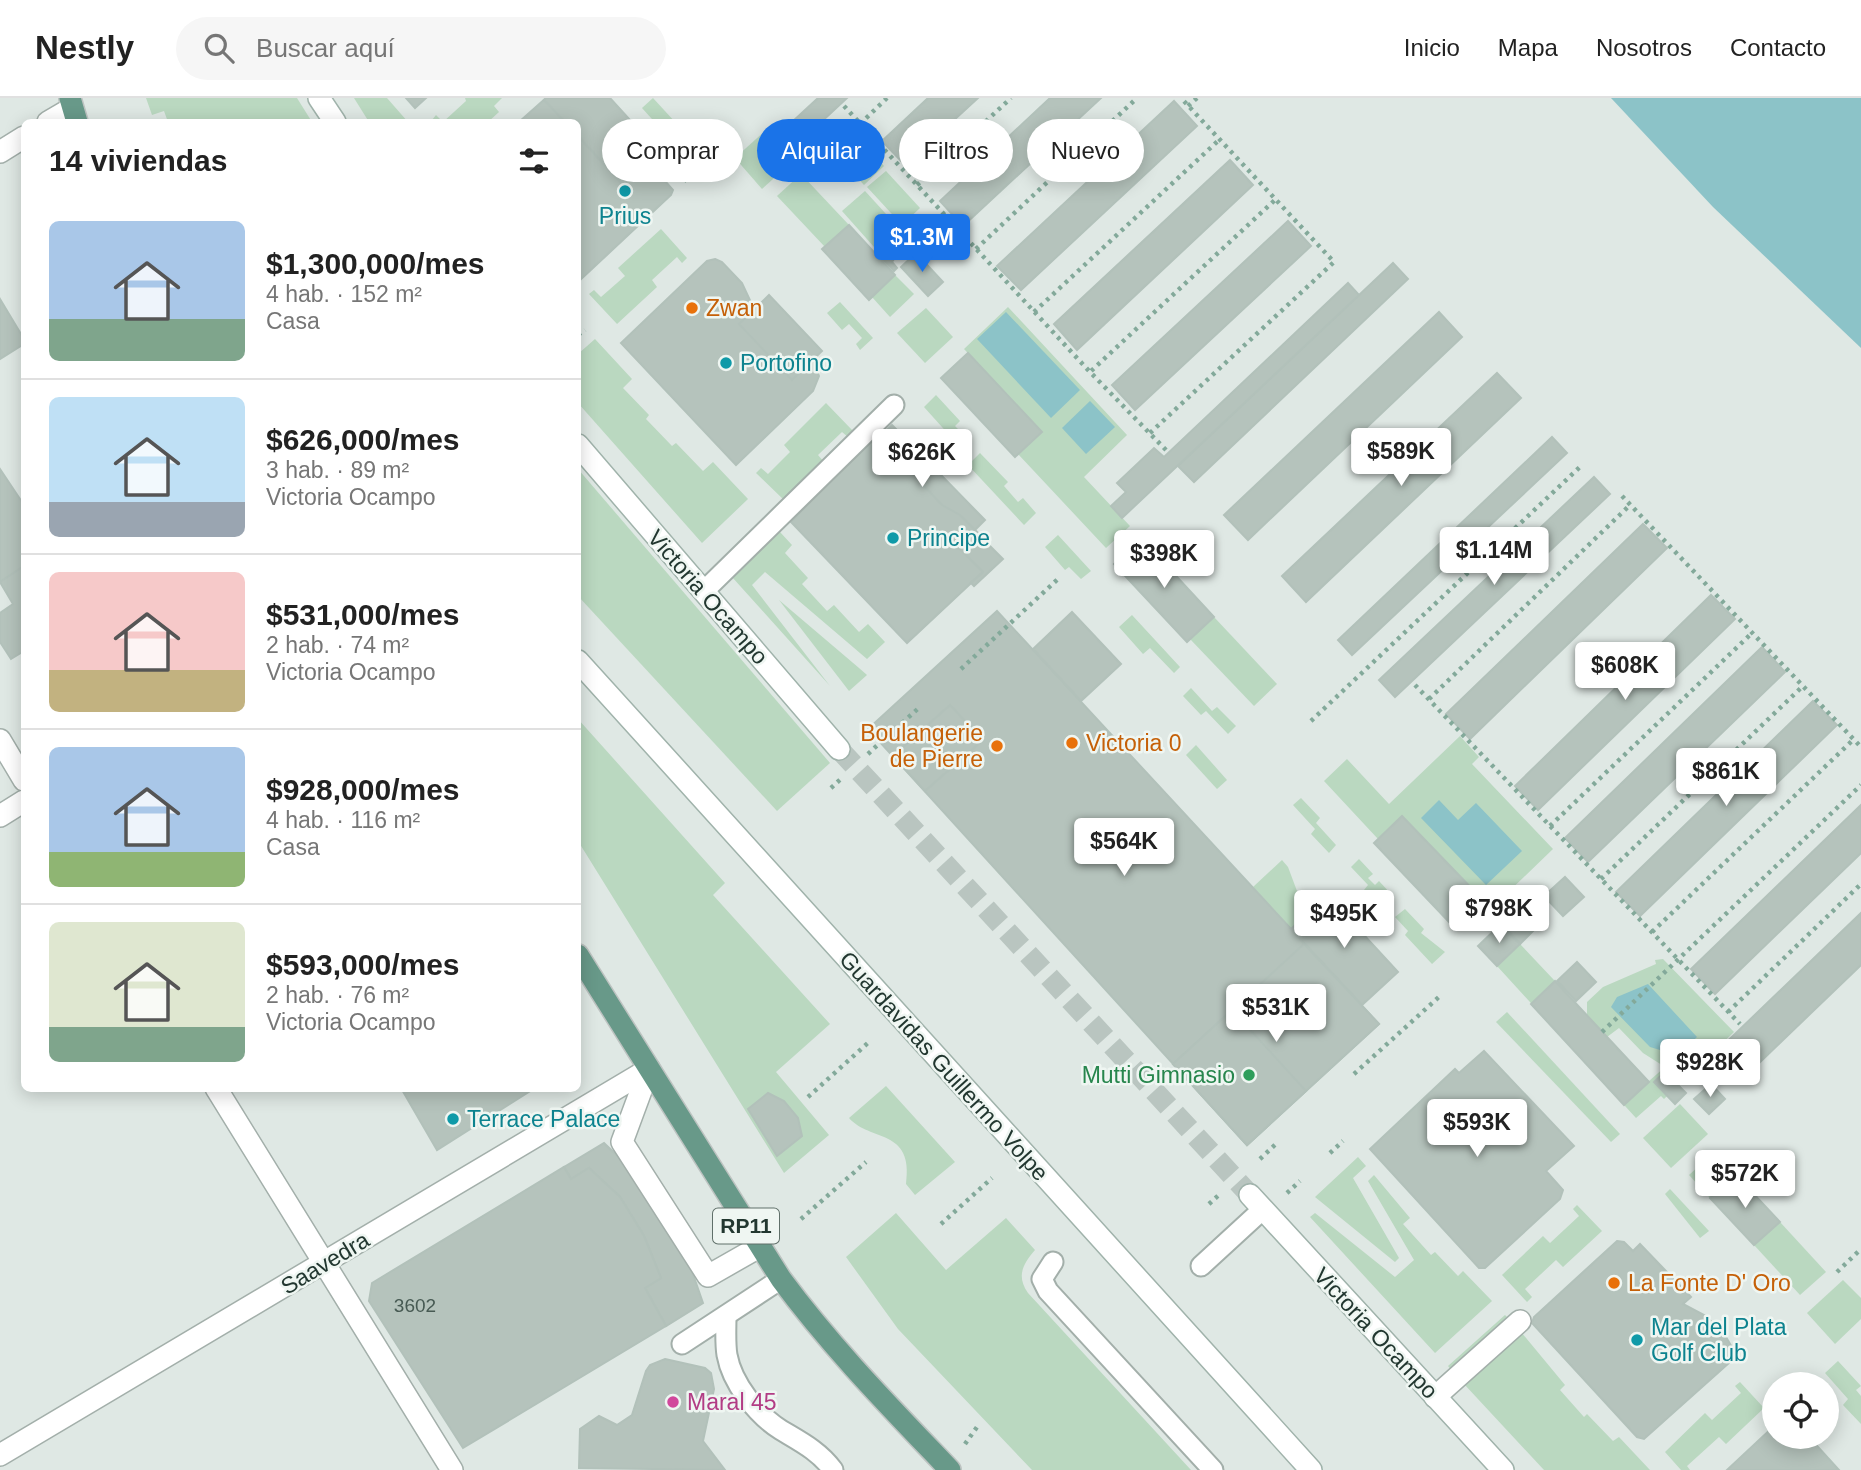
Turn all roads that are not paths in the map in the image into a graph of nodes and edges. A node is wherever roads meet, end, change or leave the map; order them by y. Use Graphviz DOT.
graph roads {
  1 [pos="319,98"];
  2 [pos="73,109"];
  3 [pos="54,119"];
  4 [pos="333,119"];
  5 [pos="21,139"];
  6 [pos="0,152"];
  7 [pos="894,405"];
  8 [pos="581,448"];
  9 [pos="704,591"];
  10 [pos="581,665"];
  11 [pos="0,740"];
  12 [pos="839,749"];
  13 [pos="21,775"];
  14 [pos="21,803"];
  15 [pos="0,816"];
  16 [pos="581,960"];
  17 [pos="649,1069"];
  18 [pos="218,1092"];
  19 [pos="1256,1202"];
  20 [pos="759,1247"];
  21 [pos="1052,1262"];
  22 [pos="325,1263"];
  23 [pos="1201,1266"];
  24 [pos="781,1279"];
  25 [pos="726,1317"];
  26 [pos="1520,1321"];
  27 [pos="682,1345"];
  28 [pos="1436,1397"];
  29 [pos="0,1455"];
  30 [pos="1305,1468"];
  31 [pos="452,1470"];
  32 [pos="833,1470"];
  33 [pos="950,1470"];
  34 [pos="1213,1470"];
  35 [pos="1503,1470"];
  1 -- 4 [label="main road"];
  2 -- 3 [label="main road"];
  5 -- 6 [label="main road"];
  7 -- 9 [label="lane"];
  8 -- 9 [label="main road, Victoria Ocampo"];
  9 -- 12 [label="main road, Victoria Ocampo"];
  10 -- 30 [label="main road, Guardavidas Guillermo Volpe"];
  11 -- 13 [label="main road"];
  14 -- 15 [label="main road"];
  16 -- 17 [label="main road, RP11"];
  17 -- 20 [label="main road, RP11"];
  17 -- 20 [label="main road"];
  17 -- 22 [label="main road, Saavedra"];
  18 -- 22 [label="main road"];
  19 -- 23 [label="lane"];
  19 -- 28 [label="main road, Victoria Ocampo"];
  20 -- 24 [label="main road, RP11"];
  21 -- 34 [label="lane"];
  22 -- 29 [label="main road, Saavedra"];
  22 -- 31 [label="main road"];
  24 -- 25 [label="lane"];
  24 -- 33 [label="main road, RP11"];
  25 -- 27 [label="lane"];
  25 -- 32 [label="lane"];
  26 -- 28 [label="main road"];
  28 -- 35 [label="main road, Victoria Ocampo"];
}
